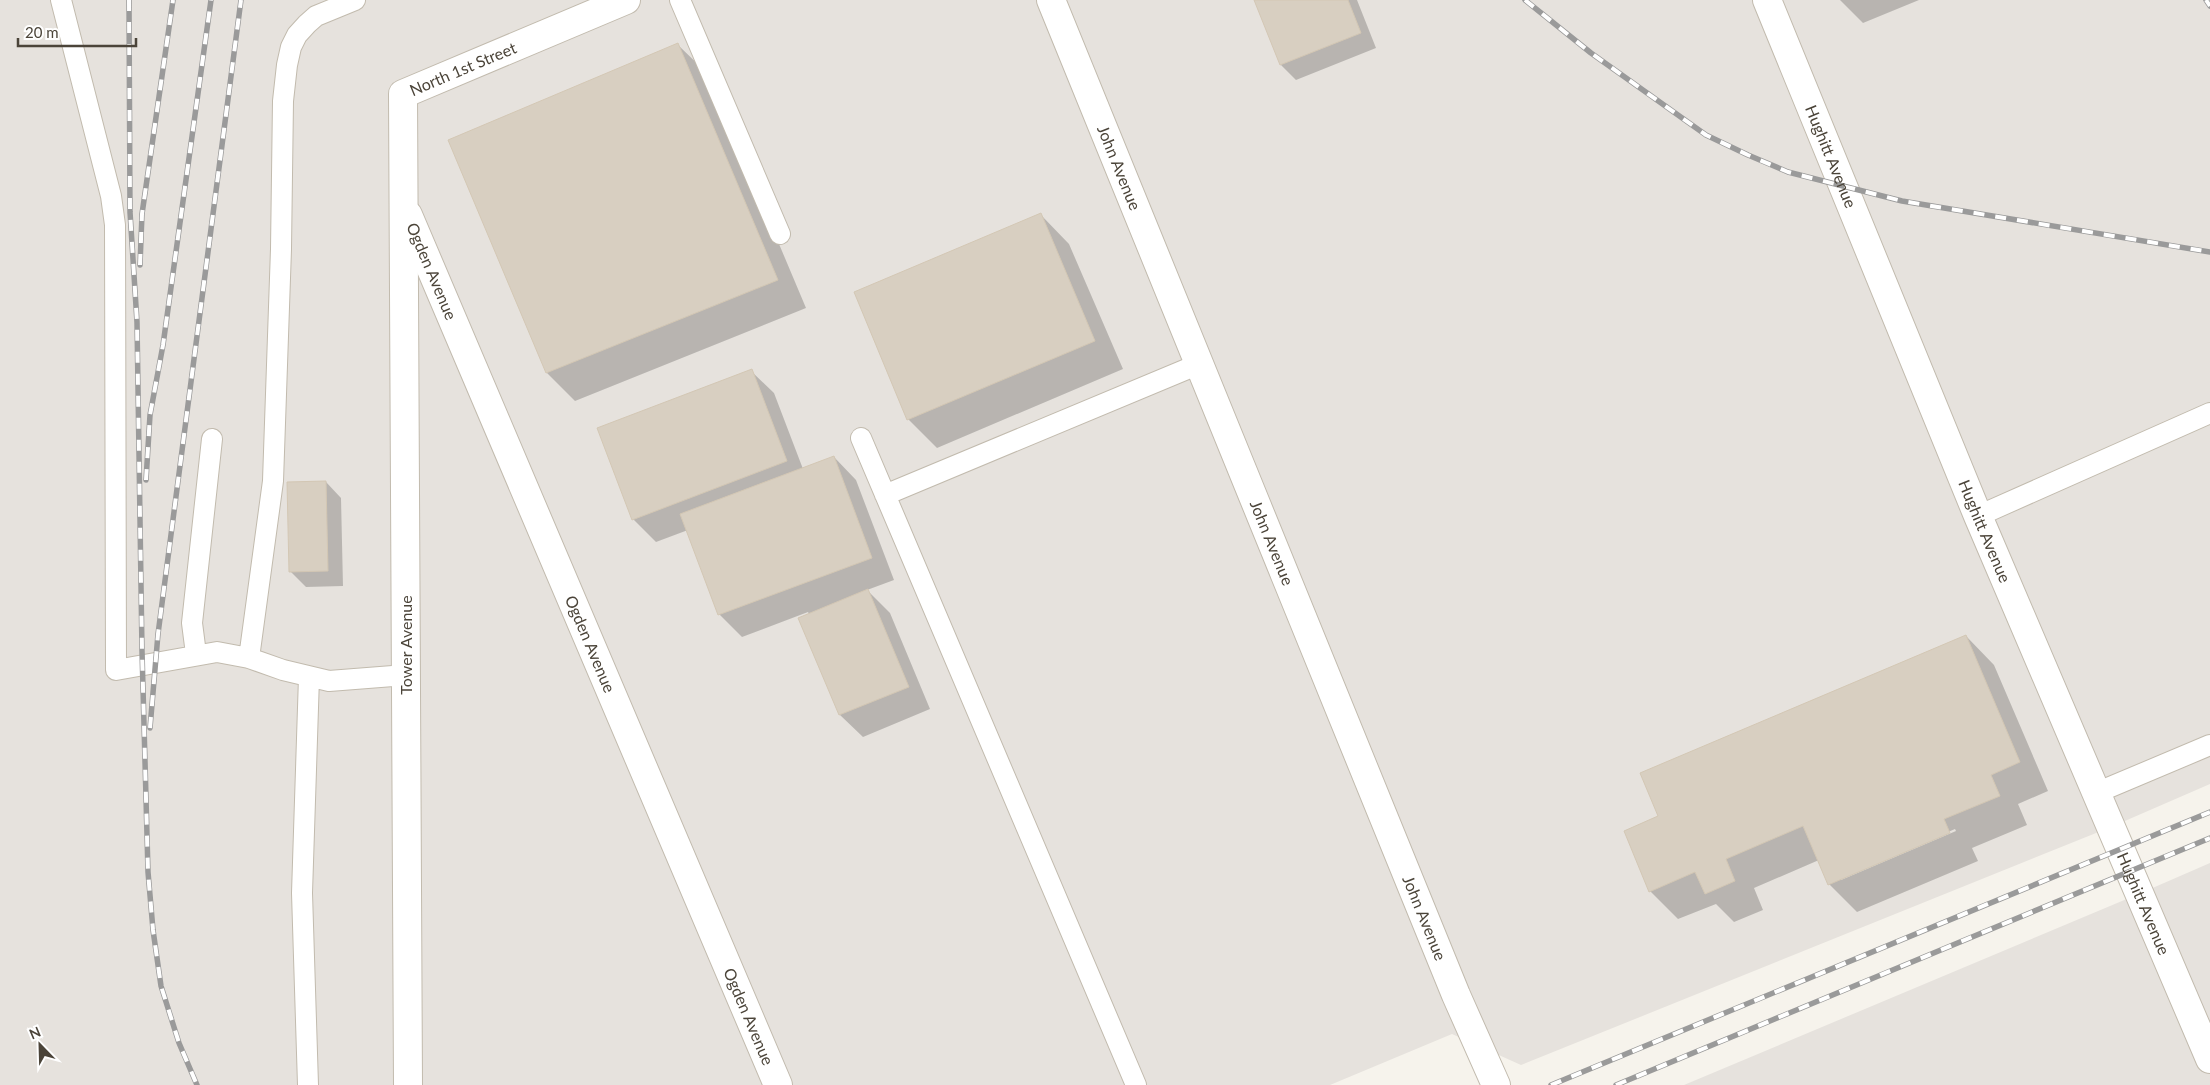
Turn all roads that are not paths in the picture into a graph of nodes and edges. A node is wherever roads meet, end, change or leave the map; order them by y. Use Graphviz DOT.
graph roads {
  1 [pos="60,0"];
  2 [pos="355,0"];
  3 [pos="626,0"];
  4 [pos="680,0"];
  5 [pos="1051,0"];
  6 [pos="1767,0"];
  7 [pos="403,204"];
  8 [pos="780,234"];
  9 [pos="1199,364"];
  10 [pos="2210,413"];
  11 [pos="861,438"];
  12 [pos="212,439"];
  13 [pos="885,494"];
  14 [pos="1978,516"];
  15 [pos="196,654"];
  16 [pos="249,658"];
  17 [pos="406,675"];
  18 [pos="309,677"];
  19 [pos="2210,745"];
  20 [pos="2096,793"];
  21 [pos="2210,1059"];
  22 [pos="308,1085"];
  23 [pos="408,1085"];
  24 [pos="778,1085"];
  25 [pos="1136,1085"];
  26 [pos="1496,1085"];
  1 -- 15 [label="lane"];
  2 -- 16 [label="lane"];
  3 -- 7 [label="street, North 1st Street"];
  4 -- 8 [label="lane"];
  5 -- 9 [label="street, John Avenue"];
  6 -- 14 [label="street, Hughitt Avenue"];
  7 -- 17 [label="street, Tower Avenue"];
  7 -- 24 [label="street, Ogden Avenue"];
  9 -- 13 [label="lane"];
  9 -- 26 [label="street, John Avenue"];
  10 -- 14 [label="lane"];
  11 -- 13 [label="lane"];
  12 -- 15 [label="lane"];
  13 -- 25 [label="lane"];
  14 -- 20 [label="street, Hughitt Avenue"];
  15 -- 16 [label="lane"];
  16 -- 18 [label="lane"];
  17 -- 18 [label="lane"];
  17 -- 23 [label="street, Tower Avenue"];
  18 -- 22 [label="lane"];
  19 -- 20 [label="lane"];
  20 -- 21 [label="street, Hughitt Avenue"];
}
